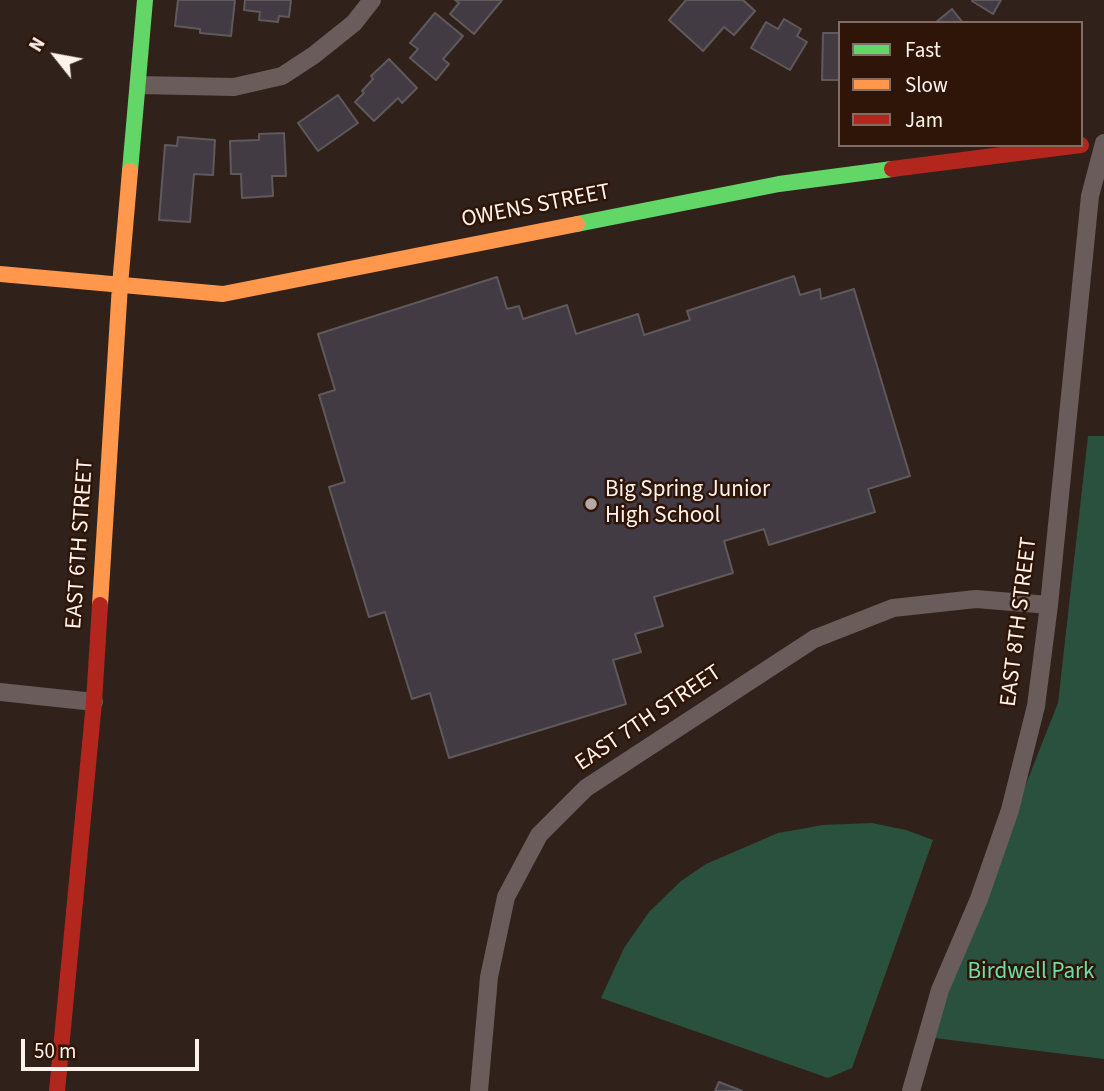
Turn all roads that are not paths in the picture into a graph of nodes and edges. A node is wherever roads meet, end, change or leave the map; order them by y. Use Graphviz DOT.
graph roads {
  1 [pos="145,0"];
  2 [pos="372,0"];
  3 [pos="139,85"];
  4 [pos="1104,143"];
  5 [pos="1083,145"];
  6 [pos="1066,147"];
  7 [pos="0,274"];
  8 [pos="120,285"];
  9 [pos="1049,605"];
  10 [pos="0,692"];
  11 [pos="94,702"];
  12 [pos="57,1091"];
  13 [pos="479,1091"];
  14 [pos="911,1091"];
  1 -- 3 [label="street, EAST 6TH STREET"];
  2 -- 3 [label="street"];
  3 -- 8 [label="street, EAST 6TH STREET"];
  4 -- 5 [label="street, OWENS STREET"];
  4 -- 9 [label="street, EAST 8TH STREET"];
  6 -- 8 [label="street, OWENS STREET"];
  7 -- 8 [label="street, OWENS STREET"];
  8 -- 11 [label="street, EAST 6TH STREET"];
  9 -- 13 [label="street, EAST 7TH STREET"];
  9 -- 14 [label="street, EAST 8TH STREET"];
  10 -- 11 [label="street"];
  11 -- 12 [label="street, EAST 6TH STREET"];
}
